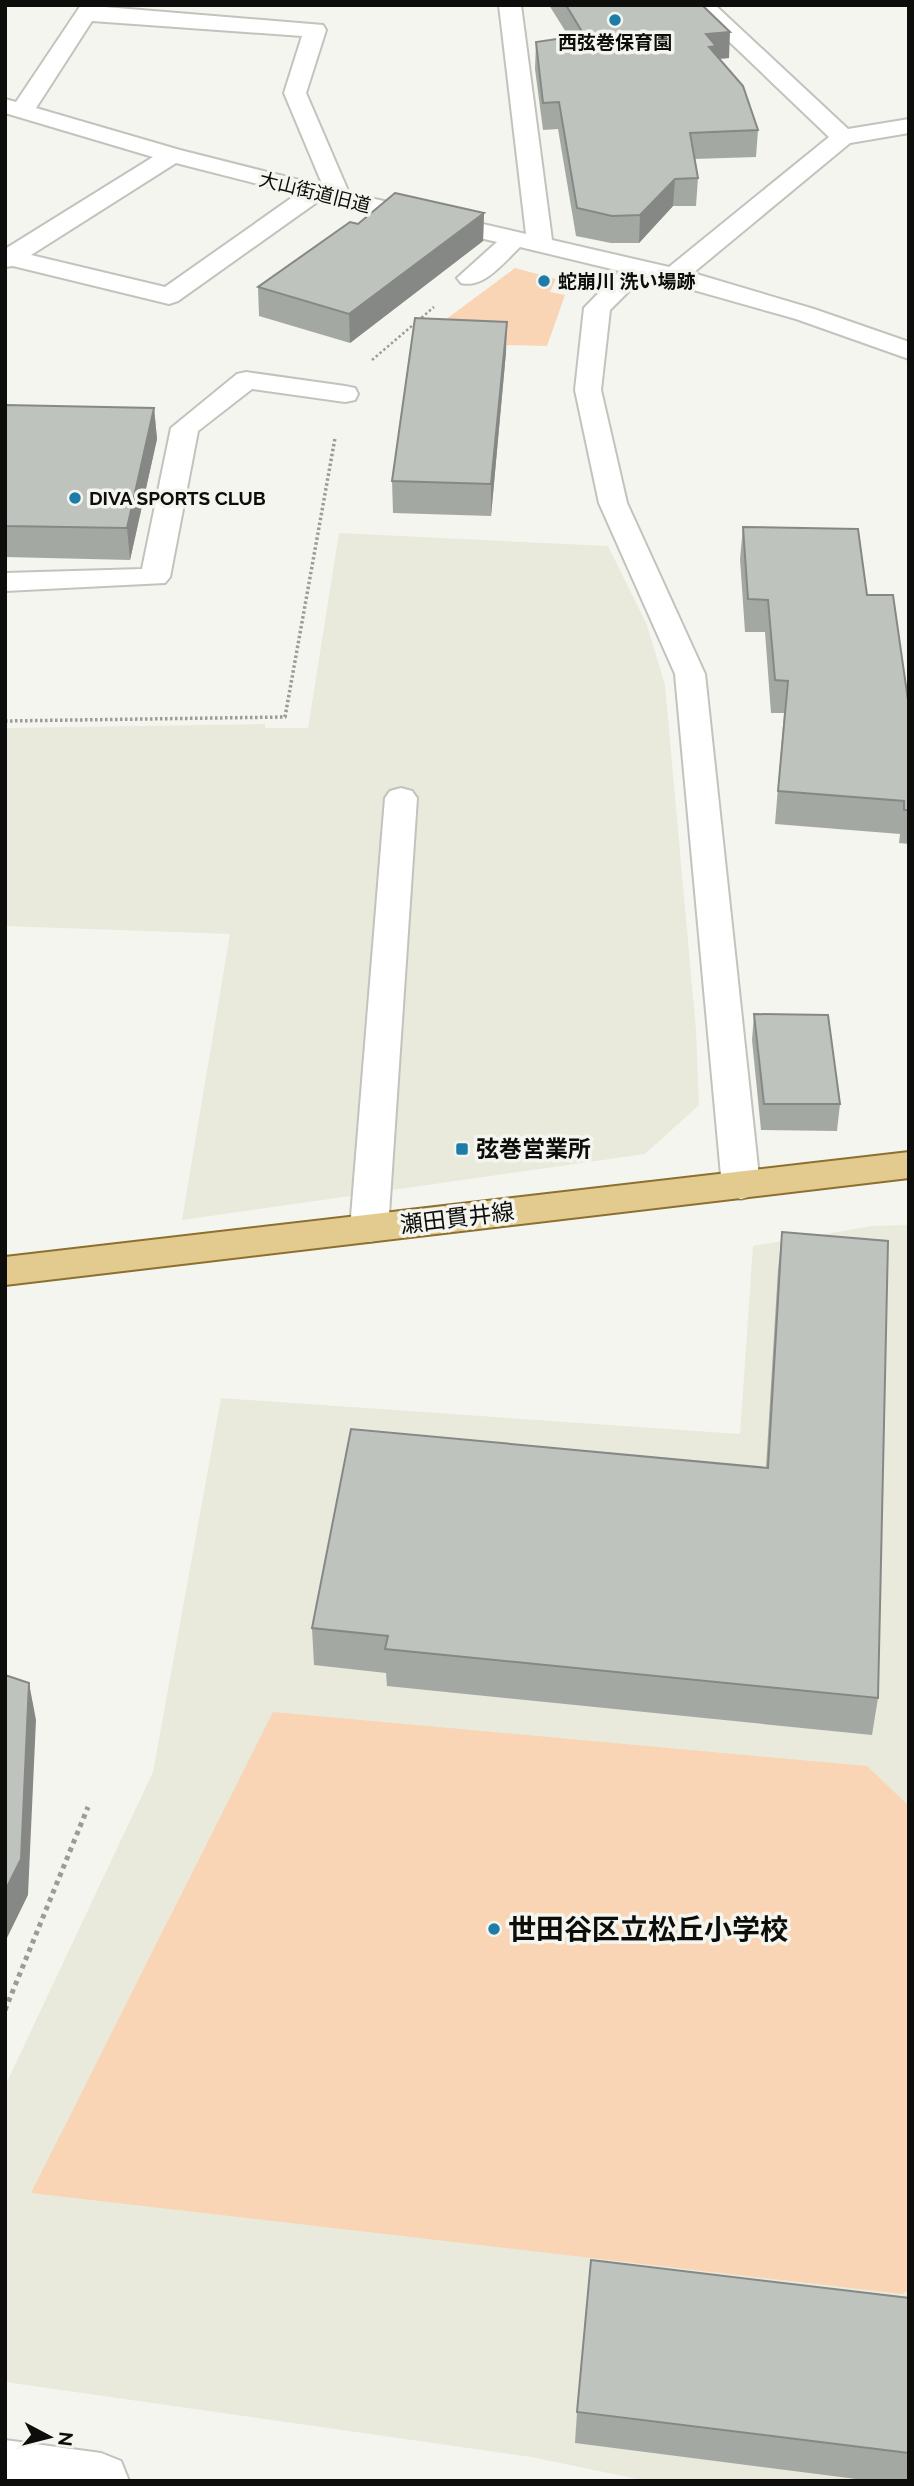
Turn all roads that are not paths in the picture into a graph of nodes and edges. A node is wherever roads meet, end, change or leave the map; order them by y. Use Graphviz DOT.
graph roads {
  1 [pos="510,5"];
  2 [pos="702,5"];
  3 [pos="89,10"];
  4 [pos="14,108"];
  5 [pos="909,126"];
  6 [pos="843,137"];
  7 [pos="172,155"];
  8 [pos="316,192"];
  9 [pos="340,199"];
  10 [pos="514,239"];
  11 [pos="540,245"];
  12 [pos="7,258"];
  13 [pos="638,268"];
  14 [pos="674,276"];
  15 [pos="470,278"];
  16 [pos="909,351"];
  17 [pos="345,394"];
  18 [pos="5,582"];
  19 [pos="401,798"];
  20 [pos="909,1166"];
  21 [pos="741,1185"];
  22 [pos="369,1228"];
  23 [pos="5,1271"];
  24 [pos="5,2468"];
  25 [pos="101,2481"];
  1 -- 11 [label="street"];
  2 -- 6 [label="street"];
  3 -- 4 [label="street"];
  3 -- 9 [label="street"];
  4 -- 7 [label="street, 大山街道旧道"];
  5 -- 6 [label="street"];
  6 -- 14 [label="street"];
  7 -- 8 [label="street, 大山街道旧道"];
  7 -- 12 [label="street"];
  8 -- 9 [label="street, 大山街道旧道"];
  8 -- 12 [label="street"];
  9 -- 10 [label="street, 大山街道旧道"];
  10 -- 11 [label="street, 大山街道旧道"];
  10 -- 15 [label="street"];
  11 -- 13 [label="street, 大山街道旧道"];
  13 -- 14 [label="street, 大山街道旧道"];
  13 -- 21 [label="street"];
  14 -- 16 [label="street, 大山街道旧道"];
  17 -- 18 [label="street"];
  19 -- 22 [label="street"];
  20 -- 21 [label="main road, 瀬田貫井線"];
  21 -- 22 [label="main road, 瀬田貫井線"];
  22 -- 23 [label="main road, 瀬田貫井線"];
  24 -- 25 [label="street"];
}
